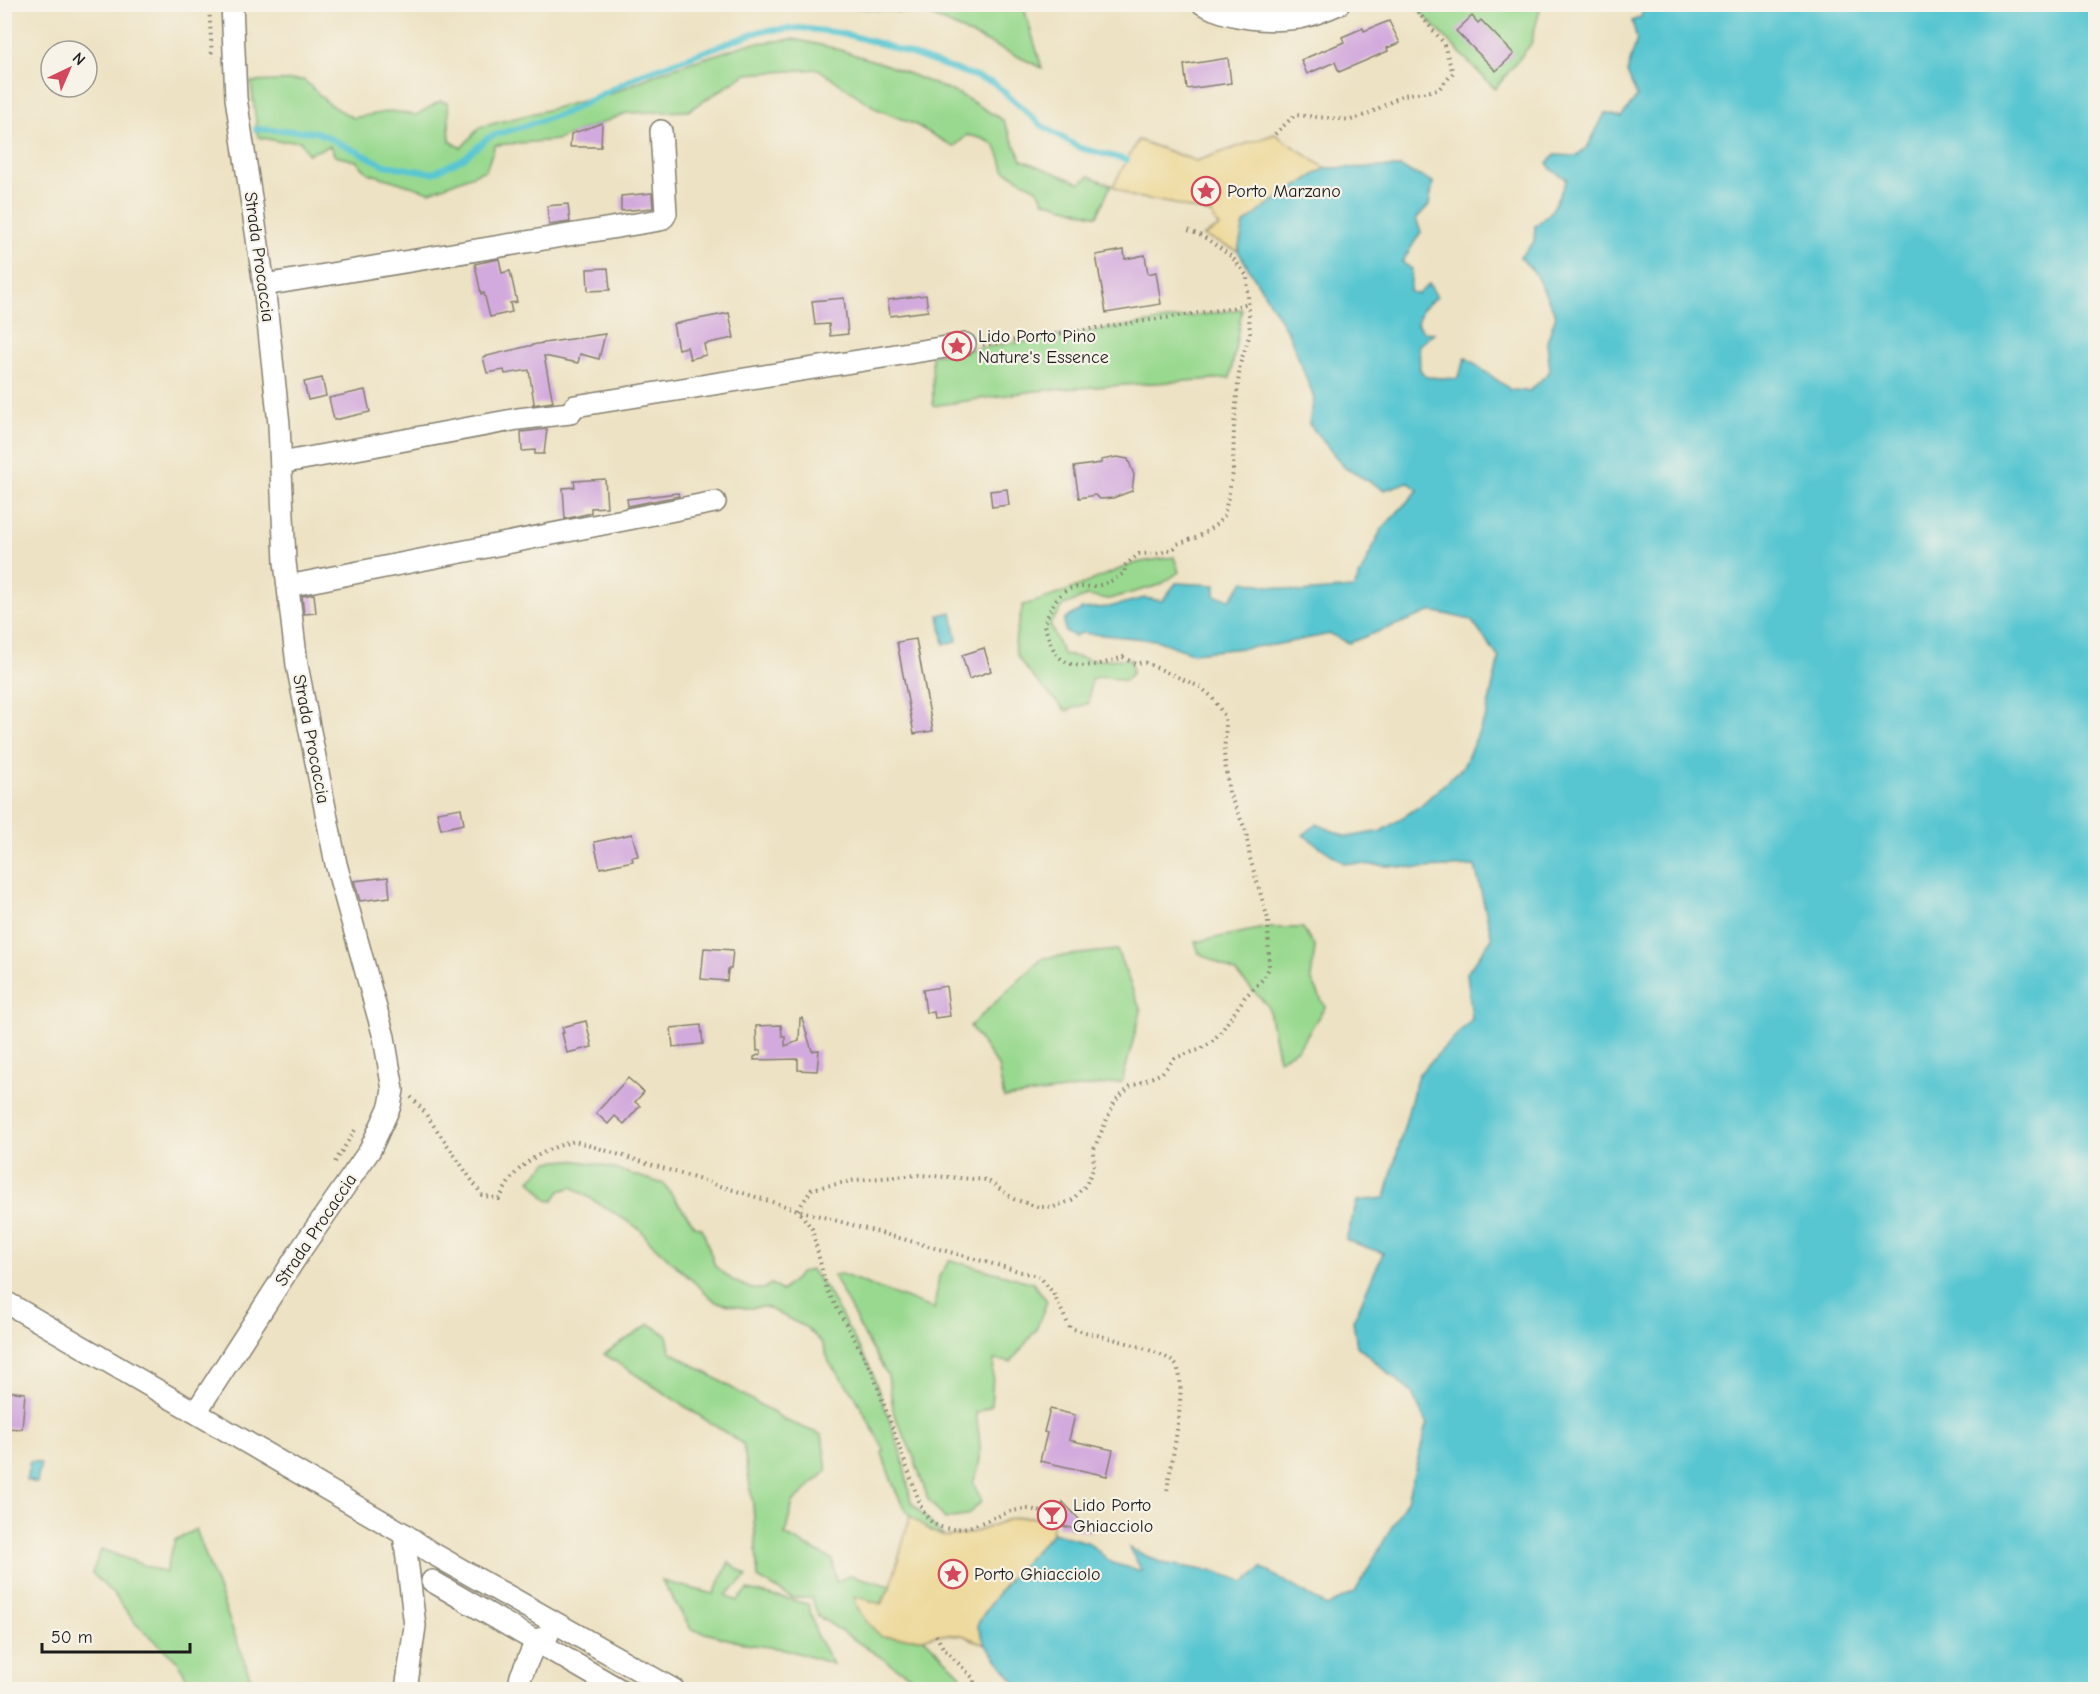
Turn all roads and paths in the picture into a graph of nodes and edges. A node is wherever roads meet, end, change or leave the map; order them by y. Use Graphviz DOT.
graph roads {
  1 [pos="209,4"];
  2 [pos="232,4"];
  3 [pos="1203,4"];
  4 [pos="1339,4"];
  5 [pos="1411,4"];
  6 [pos="213,66"];
  7 [pos="661,131"];
  8 [pos="1275,134"];
  9 [pos="1188,230"];
  10 [pos="264,285"];
  11 [pos="1248,303"];
  12 [pos="965,344"];
  13 [pos="281,463"];
  14 [pos="715,502"];
  15 [pos="288,586"];
  16 [pos="393,1090"];
  17 [pos="356,1129"];
  18 [pos="332,1167"];
  19 [pos="798,1210"];
  20 [pos="4,1302"];
  21 [pos="196,1412"];
  22 [pos="1167,1491"];
  23 [pos="1052,1515"];
  24 [pos="404,1534"];
  25 [pos="430,1552"];
  26 [pos="432,1581"];
  27 [pos="415,1626"];
  28 [pos="566,1628"];
  29 [pos="936,1635"];
  30 [pos="536,1641"];
  31 [pos="406,1689"];
  32 [pos="518,1689"];
  33 [pos="620,1689"];
  34 [pos="674,1689"];
  35 [pos="974,1689"];
  1 -- 6 [label="path"];
  2 -- 10 [label="street, Strada Procaccia"];
  3 -- 4 [label="street"];
  5 -- 8 [label="path"];
  7 -- 10 [label="street"];
  9 -- 11 [label="path"];
  10 -- 13 [label="street, Strada Procaccia"];
  11 -- 12 [label="path"];
  11 -- 19 [label="path"];
  12 -- 13 [label="street"];
  13 -- 15 [label="street, Strada Procaccia"];
  14 -- 15 [label="street"];
  15 -- 16 [label="street, Strada Procaccia"];
  16 -- 19 [label="path"];
  16 -- 21 [label="street, Strada Procaccia"];
  17 -- 18 [label="path"];
  19 -- 22 [label="path"];
  19 -- 23 [label="path"];
  20 -- 21 [label="street"];
  21 -- 24 [label="street"];
  24 -- 25 [label="street"];
  24 -- 27 [label="street"];
  25 -- 26 [label="street"];
  25 -- 28 [label="street"];
  26 -- 27 [label="street"];
  26 -- 30 [label="street"];
  27 -- 31 [label="street"];
  28 -- 30 [label="street"];
  28 -- 34 [label="street"];
  29 -- 35 [label="path"];
  30 -- 32 [label="street"];
  30 -- 33 [label="street"];
}
